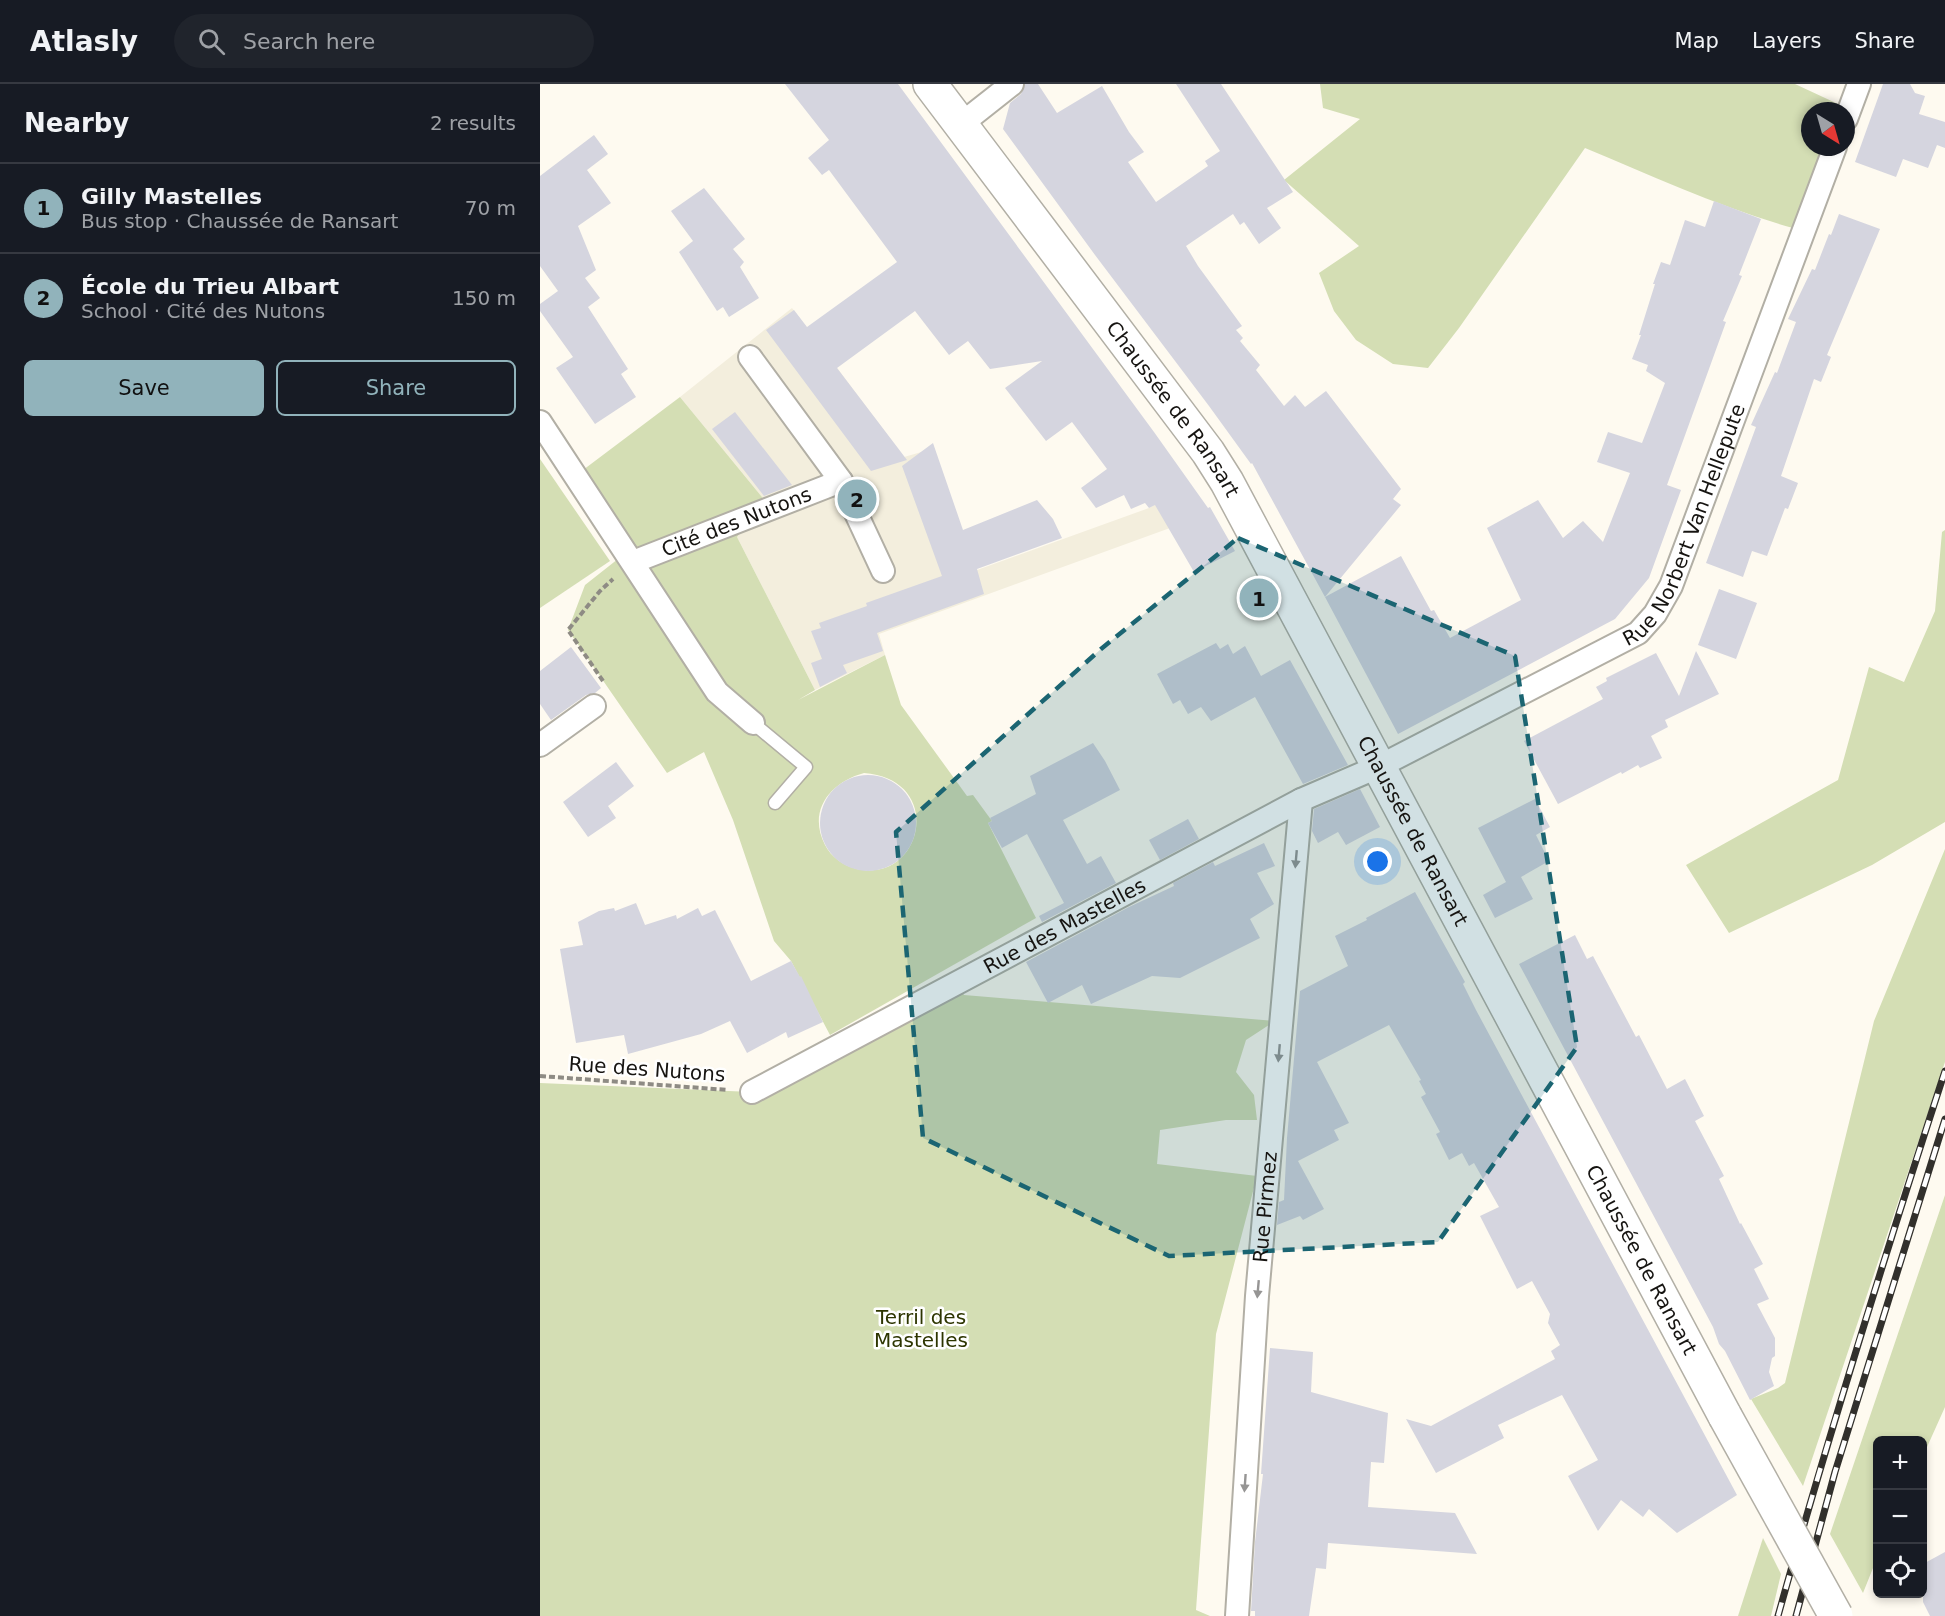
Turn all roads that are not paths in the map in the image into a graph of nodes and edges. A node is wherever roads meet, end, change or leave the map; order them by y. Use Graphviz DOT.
graph roads {
  1 [pos="930,84"];
  2 [pos="1012,84"];
  3 [pos="1859,84"];
  4 [pos="1852,102"];
  5 [pos="960,125"];
  6 [pos="1832,156"];
  7 [pos="750,357"];
  8 [pos="540,422"];
  9 [pos="841,481"];
  10 [pos="633,562"];
  11 [pos="883,571"];
  12 [pos="594,706"];
  13 [pos="753,723"];
  14 [pos="540,745"];
  15 [pos="1380,766"];
  16 [pos="1301,800"];
  17 [pos="775,803"];
  18 [pos="752,1092"];
  19 [pos="1237,1616"];
  20 [pos="1836,1616"];
  1 -- 5 [label="main road, Chaussée de Ransart"];
  2 -- 5 [label="street"];
  3 -- 4 [label="street"];
  5 -- 15 [label="main road, Chaussée de Ransart"];
  6 -- 15 [label="street, Rue Norbert Van Hellepute"];
  7 -- 9 [label="street, Cité des Nutons"];
  8 -- 10 [label="street"];
  9 -- 10 [label="street, Cité des Nutons"];
  9 -- 11 [label="street, Cité des Nutons"];
  10 -- 13 [label="street"];
  12 -- 14 [label="street"];
  13 -- 17 [label="lane"];
  15 -- 16 [label="street, Rue des Mastelles"];
  15 -- 20 [label="main road, Chaussée de Ransart, bridge"];
  16 -- 18 [label="street, Rue des Mastelles"];
  16 -- 19 [label="street, Rue Pirmez, one-way"];
}
